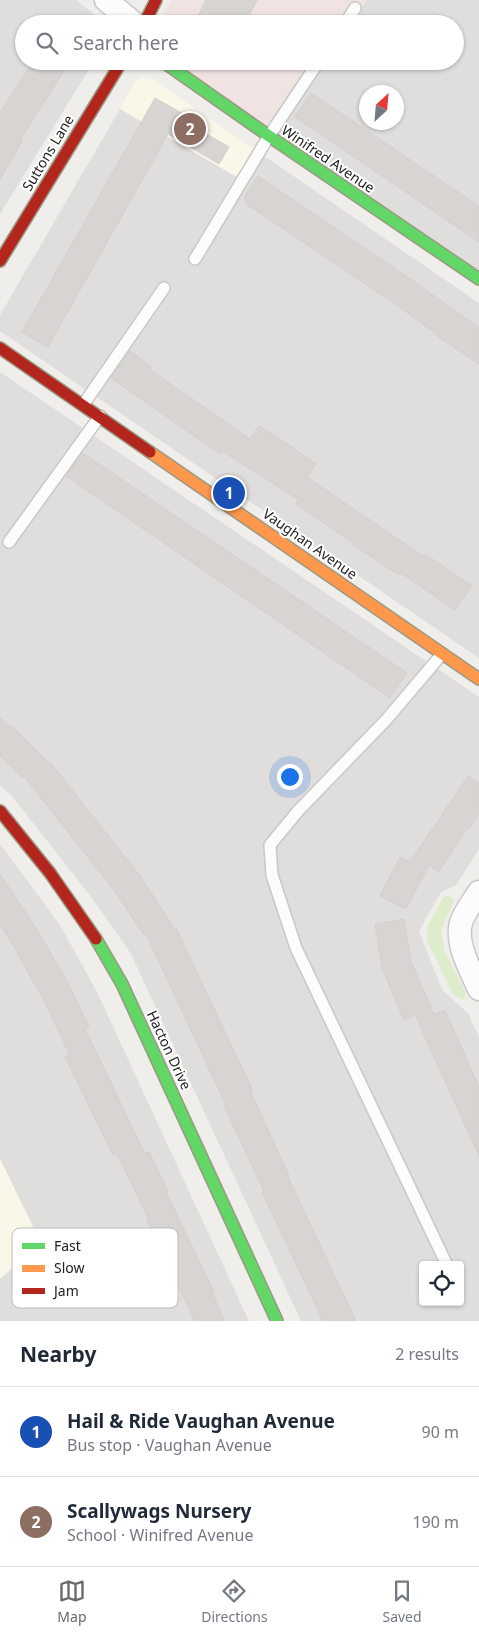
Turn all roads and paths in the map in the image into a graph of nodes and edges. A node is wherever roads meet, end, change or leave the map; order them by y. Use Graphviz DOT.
graph roads {
  1 [pos="106,0"];
  2 [pos="156,0"];
  3 [pos="355,8"];
  4 [pos="124,15"];
  5 [pos="148,15"];
  6 [pos="350,15"];
  7 [pos="116,70"];
  8 [pos="175,70"];
  9 [pos="313,70"];
  10 [pos="269,136"];
  11 [pos="195,258"];
  12 [pos="0,260"];
  13 [pos="479,280"];
  14 [pos="164,288"];
  15 [pos="0,348"];
  16 [pos="83,405"];
  17 [pos="100,416"];
  18 [pos="9,542"];
  19 [pos="442,654"];
  20 [pos="479,679"];
  21 [pos="0,811"];
  22 [pos="479,892"];
  23 [pos="479,989"];
  24 [pos="445,1261"];
  25 [pos="277,1321"];
  1 -- 4 [label="street"];
  2 -- 5 [label="street"];
  3 -- 6 [label="lane"];
  7 -- 12 [label="street, Suttons Lane"];
  8 -- 10 [label="street, Winifred Avenue"];
  9 -- 10 [label="lane"];
  10 -- 11 [label="lane"];
  10 -- 13 [label="street, Winifred Avenue"];
  14 -- 16 [label="lane"];
  15 -- 16 [label="street, Vaughan Avenue"];
  16 -- 17 [label="street, Vaughan Avenue"];
  17 -- 18 [label="lane"];
  17 -- 19 [label="street, Vaughan Avenue"];
  19 -- 20 [label="street, Vaughan Avenue"];
  19 -- 24 [label="lane"];
  21 -- 25 [label="street, Hacton Drive"];
  22 -- 23 [label="street"];
}
